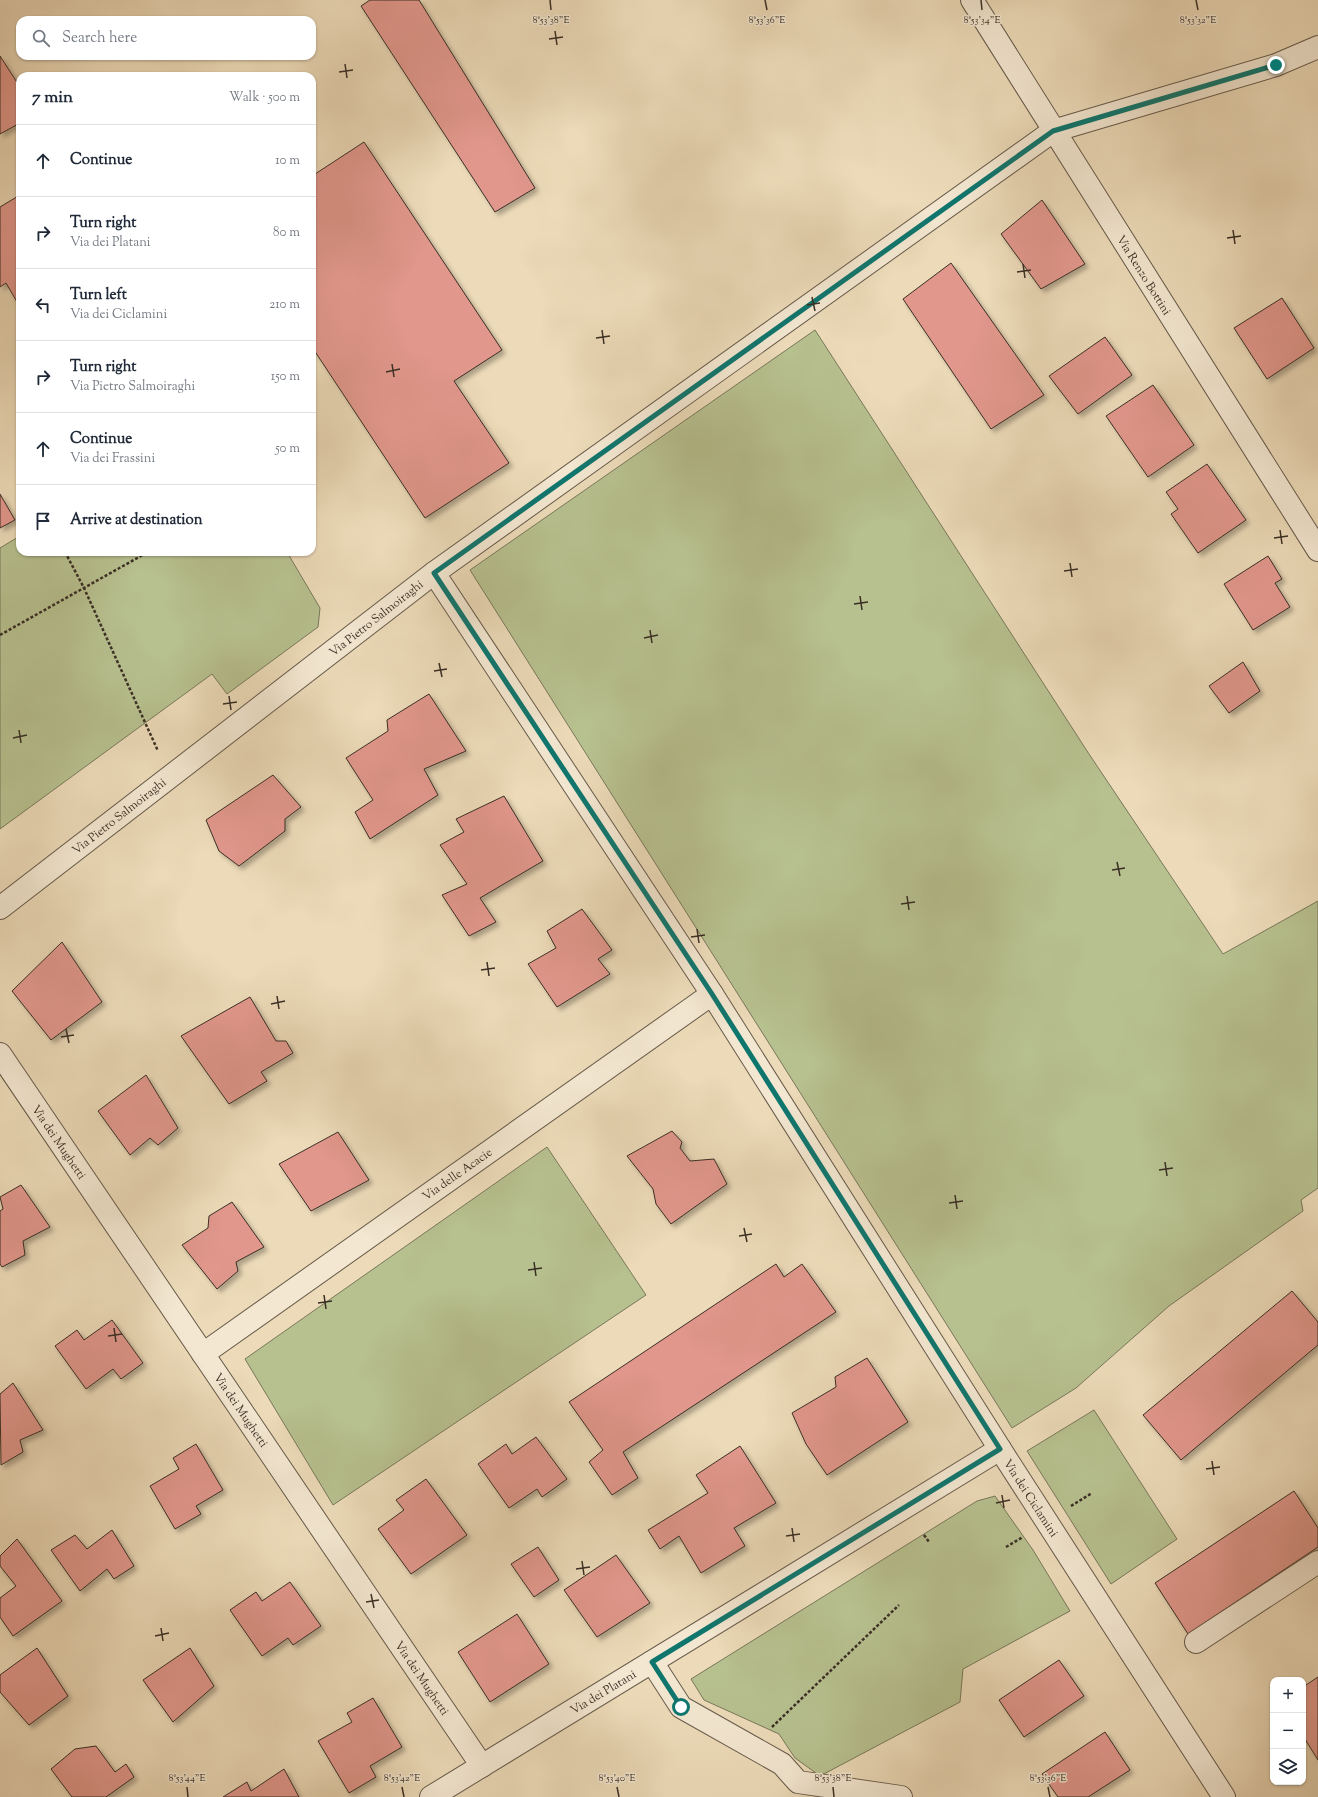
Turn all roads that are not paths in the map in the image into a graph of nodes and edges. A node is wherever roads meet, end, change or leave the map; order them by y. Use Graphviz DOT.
graph roads {
  1 [pos="972,0"];
  2 [pos="1318,47"];
  3 [pos="1053,131"];
  4 [pos="1318,550"];
  5 [pos="434,573"];
  6 [pos="0,908"];
  7 [pos="712,994"];
  8 [pos="0,1054"];
  9 [pos="203,1354"];
  10 [pos="1000,1449"];
  11 [pos="1318,1562"];
  12 [pos="1196,1642"];
  13 [pos="652,1662"];
  14 [pos="482,1766"];
  15 [pos="431,1797"];
  16 [pos="901,1797"];
  17 [pos="1224,1797"];
  1 -- 3 [label="street, Via Renzo Bottini"];
  2 -- 3 [label="street, Via Pietro Salmoiraghi"];
  3 -- 4 [label="street, Via Renzo Bottini"];
  3 -- 5 [label="street, Via Pietro Salmoiraghi"];
  5 -- 6 [label="street, Via Pietro Salmoiraghi"];
  5 -- 7 [label="street, Via dei Ciclamini"];
  7 -- 9 [label="street, Via delle Acacie"];
  7 -- 10 [label="street, Via dei Ciclamini"];
  8 -- 9 [label="street, Via dei Mughetti"];
  9 -- 14 [label="street, Via dei Mughetti"];
  10 -- 13 [label="street, Via dei Platani"];
  10 -- 17 [label="street, Via dei Ciclamini"];
  11 -- 12 [label="street"];
  13 -- 14 [label="street, Via dei Platani"];
  13 -- 16 [label="street"];
  14 -- 15 [label="street, Via dei Platani"];
}
